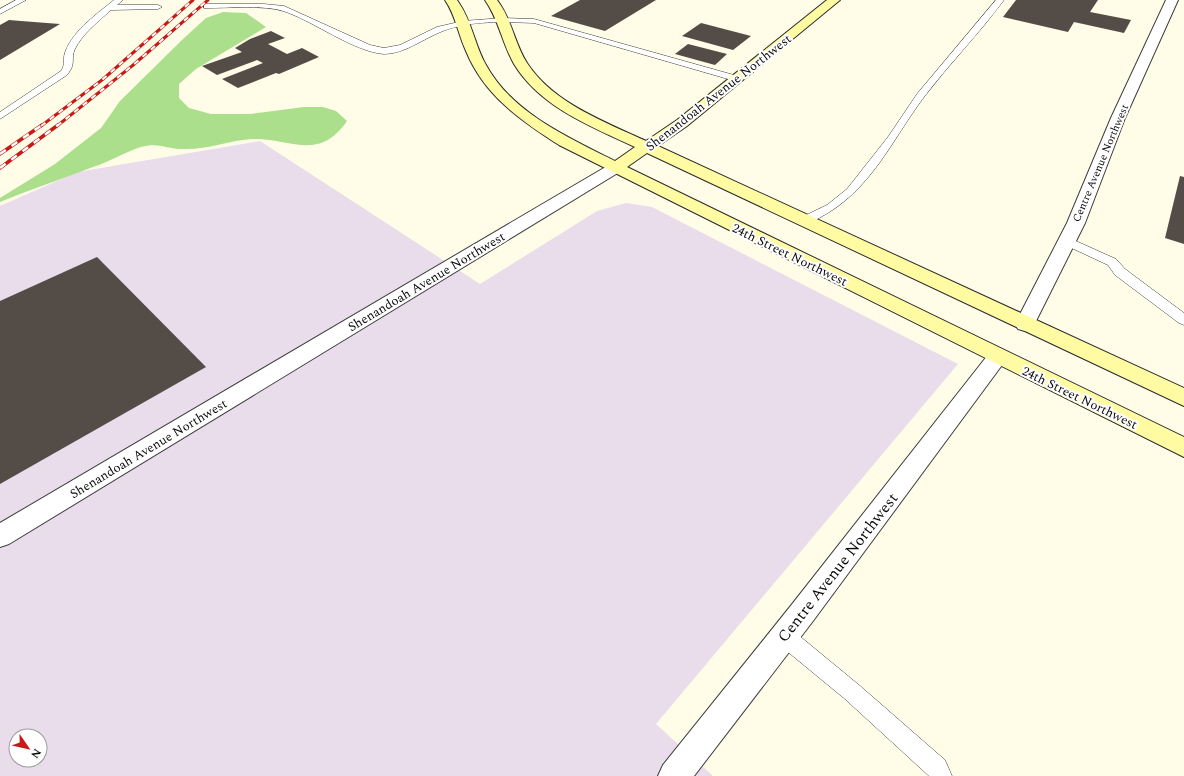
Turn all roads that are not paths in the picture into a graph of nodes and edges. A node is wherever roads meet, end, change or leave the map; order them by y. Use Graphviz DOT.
graph roads {
  1 [pos="22,0"];
  2 [pos="119,0"];
  3 [pos="451,0"];
  4 [pos="491,0"];
  5 [pos="834,0"];
  6 [pos="1000,0"];
  7 [pos="1172,0"];
  8 [pos="207,6"];
  9 [pos="158,7"];
  10 [pos="109,8"];
  11 [pos="0,12"];
  12 [pos="503,20"];
  13 [pos="463,23"];
  14 [pos="738,79"];
  15 [pos="0,116"];
  16 [pos="647,148"];
  17 [pos="615,168"];
  18 [pos="804,221"];
  19 [pos="1067,241"];
  20 [pos="1184,320"];
  21 [pos="1025,324"];
  22 [pos="998,356"];
  23 [pos="1184,398"];
  24 [pos="1184,448"];
  25 [pos="0,536"];
  26 [pos="784,636"];
  27 [pos="674,776"];
  28 [pos="941,776"];
  1 -- 11 [label="lane"];
  2 -- 10 [label="lane"];
  3 -- 13 [label="main road, 24th Street Northwest"];
  4 -- 12 [label="main road"];
  5 -- 14 [label="main road, Shenandoah Avenue Northwest"];
  6 -- 18 [label="lane"];
  7 -- 19 [label="street, Centre Avenue Northwest"];
  8 -- 13 [label="lane"];
  9 -- 10 [label="lane"];
  10 -- 15 [label="lane"];
  12 -- 13 [label="lane"];
  12 -- 14 [label="lane"];
  12 -- 16 [label="main road"];
  13 -- 17 [label="main road, 24th Street Northwest"];
  14 -- 16 [label="main road, Shenandoah Avenue Northwest"];
  16 -- 17 [label="main road, Shenandoah Avenue Northwest"];
  16 -- 18 [label="main road"];
  17 -- 22 [label="main road, 24th Street Northwest"];
  17 -- 25 [label="street, Shenandoah Avenue Northwest"];
  18 -- 21 [label="main road"];
  19 -- 20 [label="lane"];
  19 -- 21 [label="street, Centre Avenue Northwest"];
  21 -- 23 [label="main road"];
  22 -- 24 [label="main road, 24th Street Northwest"];
  22 -- 26 [label="street, Centre Avenue Northwest"];
  26 -- 27 [label="street, Centre Avenue Northwest"];
  26 -- 28 [label="lane"];
}
